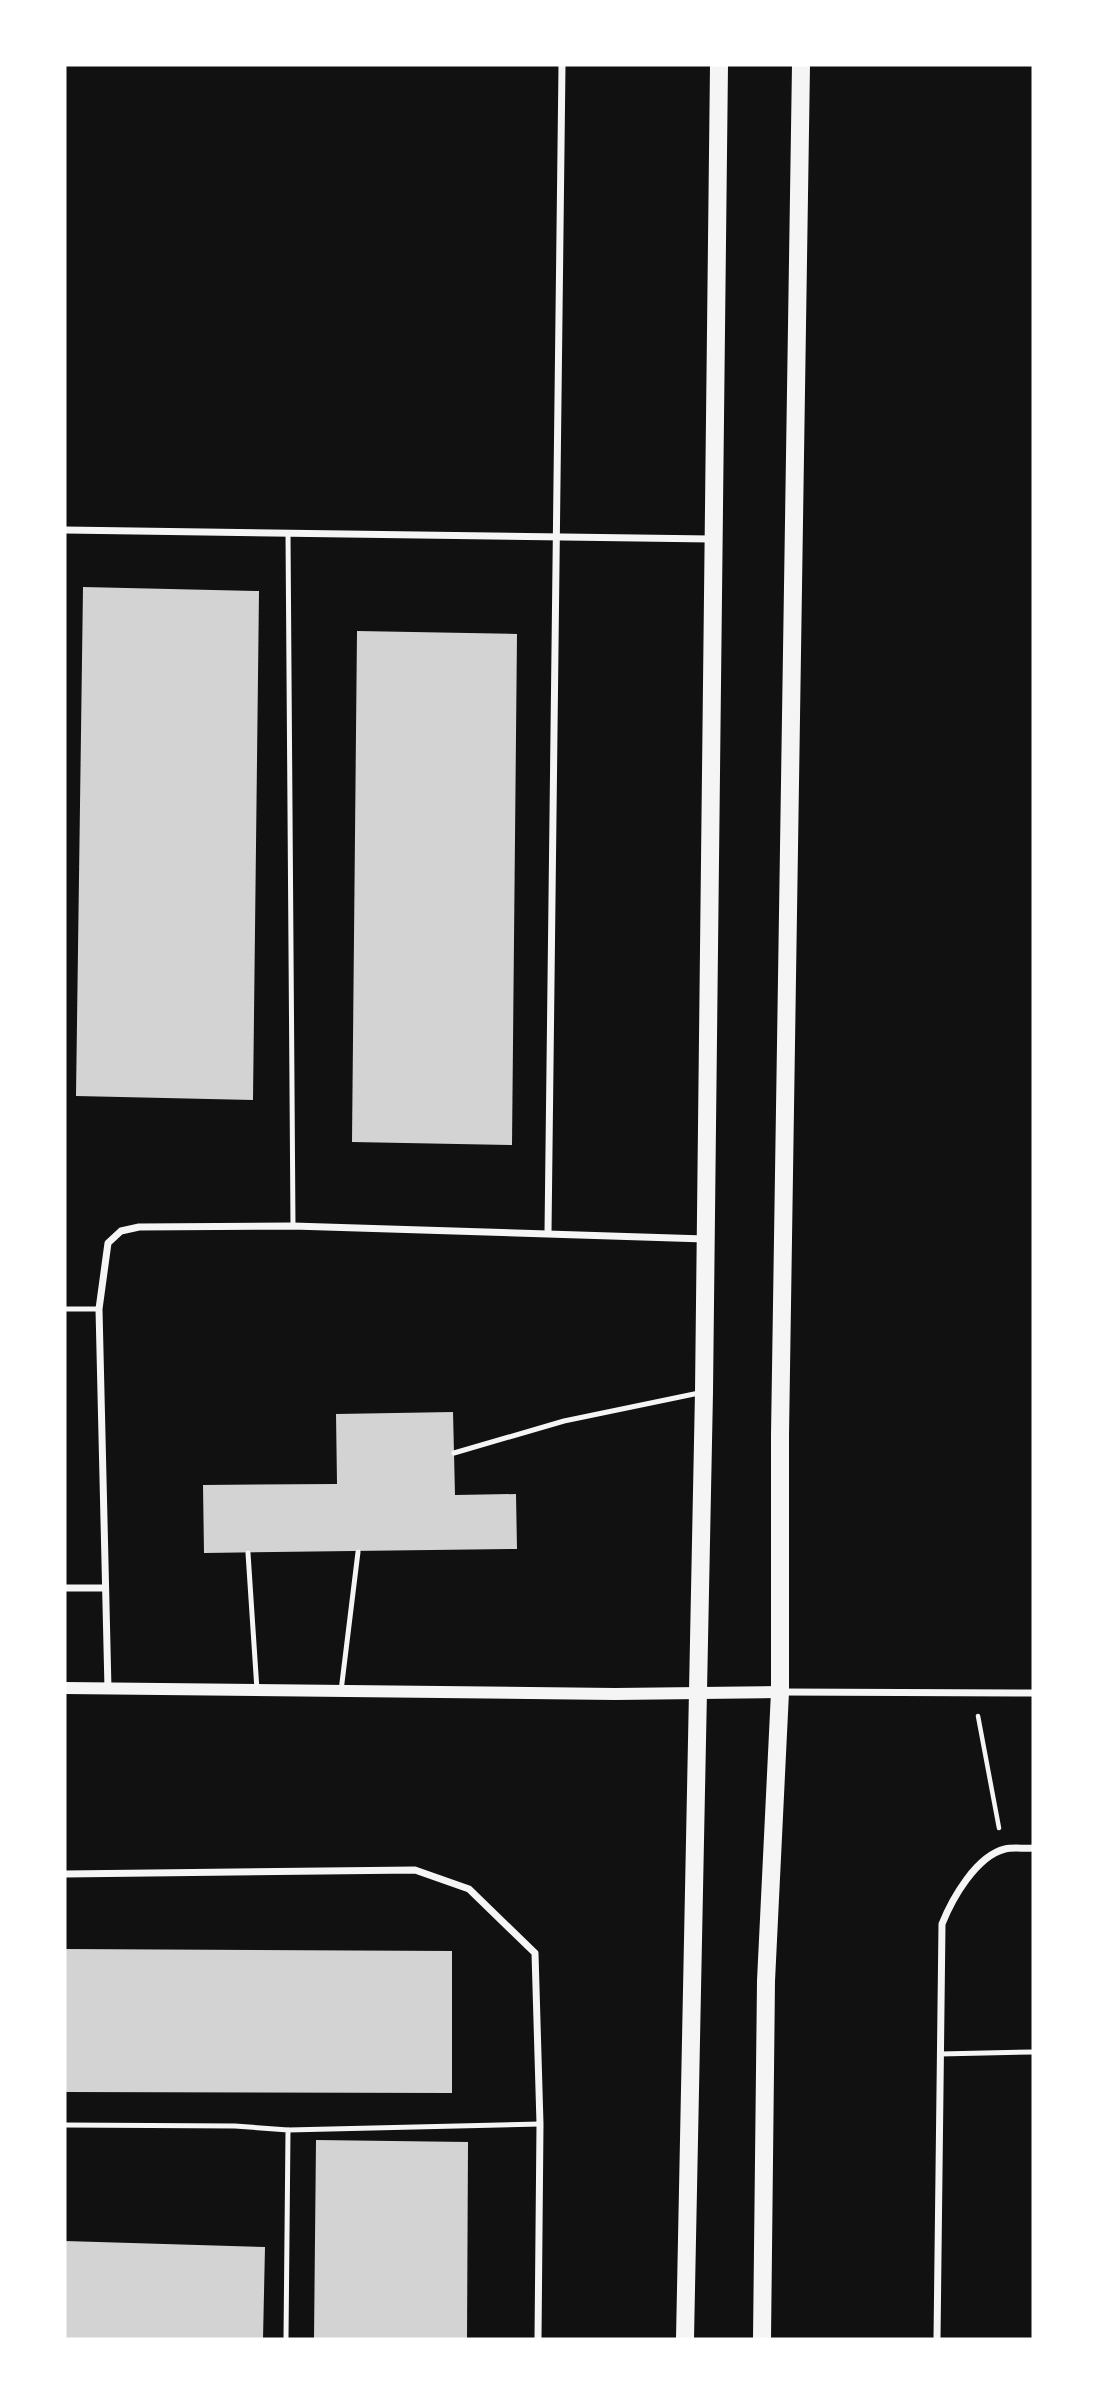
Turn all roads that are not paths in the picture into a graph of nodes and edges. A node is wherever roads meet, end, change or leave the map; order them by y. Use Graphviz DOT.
graph roads {
  1 [pos="562,65"];
  2 [pos="719,65"];
  3 [pos="802,65"];
  4 [pos="65,530"];
  5 [pos="288,533"];
  6 [pos="558,536"];
  7 [pos="712,539"];
  8 [pos="293,1226"];
  9 [pos="548,1233"];
  10 [pos="706,1239"];
  11 [pos="65,1309"];
  12 [pos="99,1309"];
  13 [pos="704,1392"];
  14 [pos="454,1453"];
  15 [pos="358,1552"];
  16 [pos="248,1553"];
  17 [pos="65,1588"];
  18 [pos="104,1588"];
  19 [pos="65,1688"];
  20 [pos="108,1689"];
  21 [pos="257,1690"];
  22 [pos="341,1691"];
  23 [pos="697,1692"];
  24 [pos="780,1692"];
  25 [pos="1033,1693"];
  26 [pos="1033,1849"];
  27 [pos="65,1874"];
  28 [pos="1033,2052"];
  29 [pos="940,2054"];
  30 [pos="540,2124"];
  31 [pos="65,2125"];
  32 [pos="289,2130"];
  33 [pos="286,2339"];
  34 [pos="538,2339"];
  35 [pos="685,2339"];
  36 [pos="762,2339"];
  37 [pos="937,2339"];
  1 -- 6 [label="street"];
  2 -- 7 [label="main road"];
  3 -- 24 [label="main road"];
  4 -- 5 [label="street"];
  5 -- 6 [label="street"];
  5 -- 8 [label="lane"];
  6 -- 7 [label="street"];
  6 -- 9 [label="street"];
  7 -- 10 [label="main road"];
  8 -- 9 [label="street"];
  8 -- 12 [label="street"];
  9 -- 10 [label="street"];
  10 -- 13 [label="main road"];
  11 -- 12 [label="lane"];
  12 -- 18 [label="street"];
  13 -- 14 [label="lane"];
  13 -- 23 [label="main road"];
  15 -- 22 [label="lane"];
  16 -- 21 [label="lane"];
  17 -- 18 [label="street"];
  18 -- 20 [label="street"];
  19 -- 20 [label="street"];
  20 -- 21 [label="street"];
  21 -- 22 [label="street"];
  22 -- 23 [label="street"];
  23 -- 24 [label="street"];
  23 -- 35 [label="main road"];
  24 -- 25 [label="street"];
  24 -- 36 [label="main road"];
  26 -- 29 [label="street"];
  27 -- 30 [label="street"];
  28 -- 29 [label="lane"];
  29 -- 37 [label="street"];
  30 -- 32 [label="lane"];
  30 -- 34 [label="street"];
  31 -- 32 [label="lane"];
  32 -- 33 [label="lane"];
}
